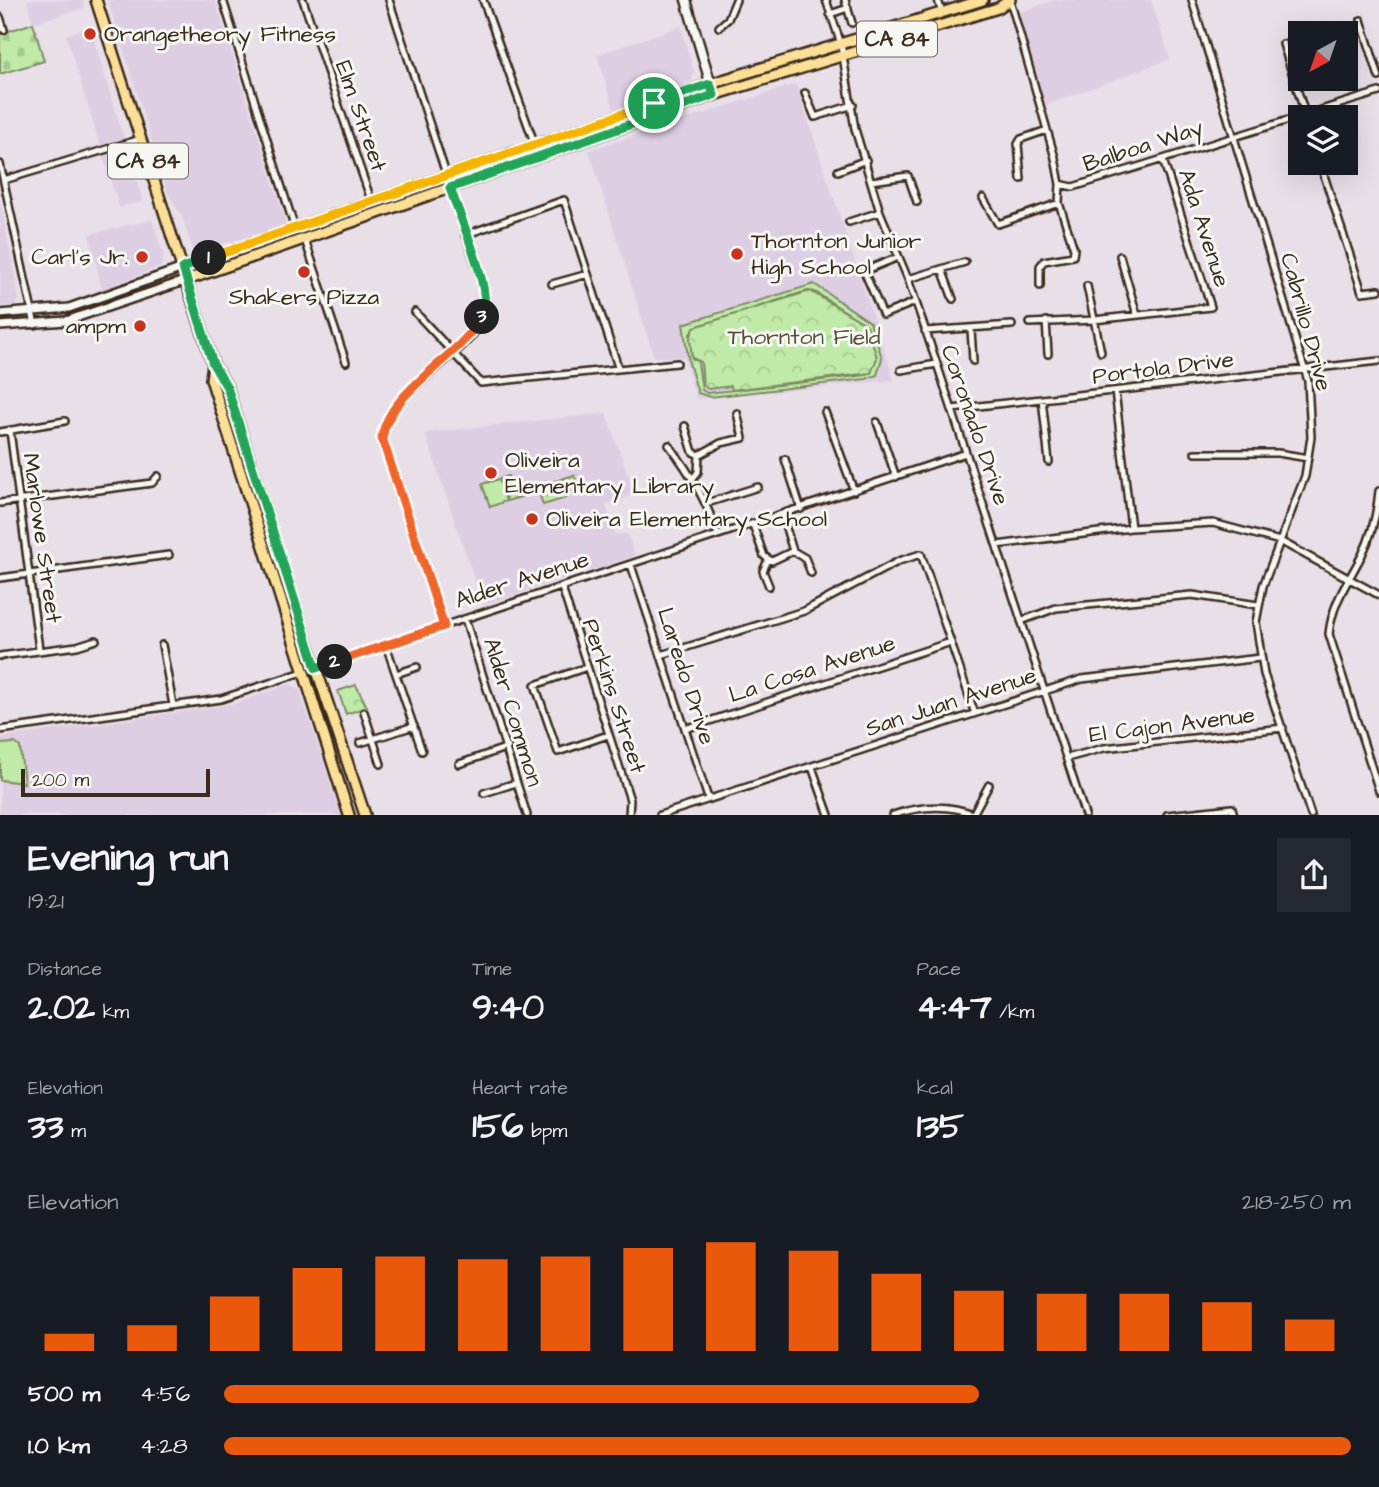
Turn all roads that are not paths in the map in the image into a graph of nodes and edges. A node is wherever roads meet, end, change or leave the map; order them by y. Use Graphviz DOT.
graph roads {
  1 [pos="96,0"];
  2 [pos="223,0"];
  3 [pos="303,0"];
  4 [pos="388,0"];
  5 [pos="484,0"];
  6 [pos="686,0"];
  7 [pos="736,0"];
  8 [pos="826,0"];
  9 [pos="845,0"];
  10 [pos="938,0"];
  11 [pos="983,0"];
  12 [pos="1010,0"];
  13 [pos="1192,0"];
  14 [pos="848,8"];
  15 [pos="942,13"];
  16 [pos="830,14"];
  17 [pos="0,17"];
  18 [pos="1361,20"];
  19 [pos="852,23"];
  20 [pos="719,27"];
  21 [pos="4,30"];
  22 [pos="841,44"];
  23 [pos="1283,44"];
  24 [pos="844,56"];
  25 [pos="1379,77"];
  26 [pos="710,84"];
  27 [pos="1379,92"];
  28 [pos="805,93"];
  29 [pos="714,95"];
  30 [pos="853,105"];
  31 [pos="1302,105"];
  32 [pos="1339,105"];
  33 [pos="1288,121"];
  34 [pos="1048,130"];
  35 [pos="1234,136"];
  36 [pos="141,139"];
  37 [pos="535,145"];
  38 [pos="866,160"];
  39 [pos="1163,160"];
  40 [pos="0,164"];
  41 [pos="838,172"];
  42 [pos="1324,175"];
  43 [pos="447,177"];
  44 [pos="1021,178"];
  45 [pos="4,180"];
  46 [pos="871,181"];
  47 [pos="1060,184"];
  48 [pos="450,188"];
  49 [pos="983,198"];
  50 [pos="917,202"];
  51 [pos="372,203"];
  52 [pos="1059,203"];
  53 [pos="880,212"];
  54 [pos="849,222"];
  55 [pos="295,229"];
  56 [pos="465,235"];
  57 [pos="305,240"];
  58 [pos="1120,256"];
  59 [pos="896,258"];
  60 [pos="965,262"];
  61 [pos="183,268"];
  62 [pos="942,269"];
  63 [pos="588,274"];
  64 [pos="908,279"];
  65 [pos="187,280"];
  66 [pos="552,284"];
  67 [pos="1040,286"];
  68 [pos="1087,286"];
  69 [pos="1379,290"];
  70 [pos="953,299"];
  71 [pos="915,302"];
  72 [pos="415,312"];
  73 [pos="32,313"];
  74 [pos="0,314"];
  75 [pos="1137,315"];
  76 [pos="1094,320"];
  77 [pos="1046,321"];
  78 [pos="1030,323"];
  79 [pos="1012,325"];
  80 [pos="0,326"];
  81 [pos="35,326"];
  82 [pos="971,329"];
  83 [pos="925,331"];
  84 [pos="1101,352"];
  85 [pos="453,353"];
  86 [pos="1048,354"];
  87 [pos="974,361"];
  88 [pos="1379,361"];
  89 [pos="346,362"];
  90 [pos="677,363"];
  91 [pos="213,364"];
  92 [pos="937,364"];
  93 [pos="618,368"];
  94 [pos="1306,369"];
  95 [pos="901,370"];
  96 [pos="1115,391"];
  97 [pos="1042,399"];
  98 [pos="952,409"];
  99 [pos="825,412"];
  100 [pos="737,413"];
  101 [pos="65,421"];
  102 [pos="877,422"];
  103 [pos="685,426"];
  104 [pos="10,431"];
  105 [pos="0,432"];
  106 [pos="669,445"];
  107 [pos="966,453"];
  108 [pos="1195,453"];
  109 [pos="699,455"];
  110 [pos="1308,458"];
  111 [pos="785,459"];
  112 [pos="1049,462"];
  113 [pos="158,476"];
  114 [pos="694,477"];
  115 [pos="896,477"];
  116 [pos="758,487"];
  117 [pos="854,491"];
  118 [pos="1379,492"];
  119 [pos="19,500"];
  120 [pos="0,503"];
  121 [pos="707,503"];
  122 [pos="801,509"];
  123 [pos="782,515"];
  124 [pos="1378,515"];
  125 [pos="753,525"];
  126 [pos="1131,528"];
  127 [pos="718,535"];
  128 [pos="1280,541"];
  129 [pos="997,544"];
  130 [pos="793,551"];
  131 [pos="169,555"];
  132 [pos="768,561"];
  133 [pos="631,565"];
  134 [pos="811,573"];
  135 [pos="29,574"];
  136 [pos="0,578"];
  137 [pos="1349,578"];
  138 [pos="769,586"];
  139 [pos="562,588"];
  140 [pos="1379,595"];
  141 [pos="1258,605"];
  142 [pos="465,619"];
  143 [pos="1021,621"];
  144 [pos="444,626"];
  145 [pos="96,640"];
  146 [pos="951,642"];
  147 [pos="162,645"];
  148 [pos="386,645"];
  149 [pos="40,649"];
  150 [pos="661,655"];
  151 [pos="0,656"];
  152 [pos="1260,658"];
  153 [pos="417,667"];
  154 [pos="587,667"];
  155 [pos="316,668"];
  156 [pos="303,672"];
  157 [pos="396,674"];
  158 [pos="1044,689"];
  159 [pos="173,705"];
  160 [pos="974,711"];
  161 [pos="364,712"];
  162 [pos="414,726"];
  163 [pos="1283,728"];
  164 [pos="685,729"];
  165 [pos="0,730"];
  166 [pos="608,735"];
  167 [pos="373,739"];
  168 [pos="360,743"];
  169 [pos="508,747"];
  170 [pos="422,751"];
  171 [pos="1067,758"];
  172 [pos="381,764"];
  173 [pos="459,764"];
  174 [pos="812,767"];
  175 [pos="516,783"];
  176 [pos="989,785"];
  177 [pos="1379,791"];
  178 [pos="484,793"];
  179 [pos="708,798"];
  180 [pos="349,815"];
  181 [pos="365,815"];
  182 [pos="527,815"];
  183 [pos="629,815"];
  184 [pos="660,815"];
  185 [pos="829,815"];
  186 [pos="892,815"];
  187 [pos="974,815"];
  188 [pos="1085,815"];
  189 [pos="1167,815"];
  190 [pos="1234,815"];
  191 [pos="1311,815"];
  1 -- 36 [label="main road, CA 84"];
  2 -- 55 [label="street"];
  3 -- 51 [label="street, Elm Street"];
  4 -- 43 [label="street"];
  5 -- 37 [label="street"];
  6 -- 26 [label="main road"];
  7 -- 20 [label="street"];
  8 -- 16 [label="street, Coronado Drive"];
  9 -- 14 [label="street"];
  10 -- 15 [label="street"];
  11 -- 15 [label="main road, CA 84"];
  12 -- 24 [label="main road, CA 84"];
  12 -- 34 [label="street, Balboa Way"];
  13 -- 35 [label="street, Cabrillo Drive"];
  14 -- 16 [label="street"];
  14 -- 19 [label="street"];
  15 -- 22 [label="main road, CA 84"];
  16 -- 22 [label="street, Coronado Drive"];
  17 -- 21 [label="street"];
  18 -- 25 [label="street"];
  22 -- 24 [label="street, Coronado Drive"];
  22 -- 26 [label="main road, CA 84"];
  23 -- 31 [label="street"];
  24 -- 29 [label="main road, CA 84"];
  24 -- 30 [label="street, Coronado Drive"];
  26 -- 29 [label="main road"];
  26 -- 37 [label="main road, CA 84"];
  27 -- 32 [label="street, Balboa Way"];
  28 -- 30 [label="street"];
  29 -- 48 [label="main road, CA 84"];
  30 -- 38 [label="street, Coronado Drive"];
  33 -- 35 [label="street, Balboa Way"];
  34 -- 44 [label="street"];
  34 -- 47 [label="street, Balboa Way"];
  35 -- 39 [label="street, Balboa Way"];
  35 -- 94 [label="street, Cabrillo Drive"];
  36 -- 45 [label="street"];
  36 -- 61 [label="main road, CA 84"];
  37 -- 43 [label="main road, CA 84"];
  38 -- 41 [label="street"];
  38 -- 46 [label="street, Coronado Drive"];
  39 -- 47 [label="street, Balboa Way"];
  39 -- 75 [label="street, Ada Avenue"];
  40 -- 45 [label="street"];
  42 -- 69 [label="street"];
  43 -- 48 [label="street"];
  43 -- 51 [label="main road, CA 84"];
  45 -- 73 [label="street"];
  46 -- 50 [label="street"];
  46 -- 53 [label="street, Coronado Drive"];
  47 -- 52 [label="street"];
  48 -- 56 [label="street"];
  48 -- 57 [label="main road, CA 84"];
  49 -- 52 [label="street"];
  51 -- 55 [label="main road, CA 84"];
  52 -- 67 [label="street"];
  53 -- 54 [label="street"];
  53 -- 59 [label="street, Coronado Drive"];
  55 -- 61 [label="main road, CA 84"];
  56 -- 63 [label="street"];
  56 -- 85 [label="street"];
  57 -- 65 [label="main road, CA 84"];
  57 -- 89 [label="street"];
  58 -- 75 [label="street"];
  59 -- 64 [label="street, Coronado Drive"];
  59 -- 71 [label="street"];
  60 -- 62 [label="street"];
  61 -- 65 [label="main road, CA 84"];
  61 -- 73 [label="street"];
  62 -- 64 [label="street"];
  62 -- 70 [label="street"];
  63 -- 66 [label="street"];
  63 -- 93 [label="street"];
  64 -- 71 [label="street, Coronado Drive"];
  65 -- 81 [label="street"];
  65 -- 91 [label="main road"];
  68 -- 76 [label="street"];
  71 -- 83 [label="street, Coronado Drive"];
  72 -- 85 [label="street"];
  73 -- 74 [label="street"];
  73 -- 81 [label="street"];
  75 -- 76 [label="street"];
  76 -- 77 [label="street"];
  76 -- 84 [label="street"];
  77 -- 78 [label="street"];
  77 -- 86 [label="street"];
  79 -- 82 [label="street"];
  80 -- 81 [label="street"];
  82 -- 83 [label="street"];
  82 -- 87 [label="street"];
  83 -- 92 [label="street, Coronado Drive"];
  85 -- 93 [label="street"];
  85 -- 144 [label="street"];
  88 -- 94 [label="street, Portola Drive"];
  90 -- 93 [label="street"];
  91 -- 155 [label="main road"];
  91 -- 156 [label="main road"];
  92 -- 95 [label="street"];
  92 -- 98 [label="street, Coronado Drive"];
  94 -- 96 [label="street, Portola Drive"];
  94 -- 110 [label="street, Cabrillo Drive"];
  96 -- 97 [label="street, Portola Drive"];
  96 -- 126 [label="street"];
  97 -- 98 [label="street, Portola Drive"];
  97 -- 112 [label="street"];
  98 -- 107 [label="street, Coronado Drive"];
  99 -- 117 [label="street"];
  100 -- 109 [label="street"];
  101 -- 104 [label="street"];
  102 -- 115 [label="street"];
  103 -- 109 [label="street"];
  104 -- 105 [label="street"];
  104 -- 119 [label="street, Marlowe Street"];
  106 -- 114 [label="street"];
  107 -- 115 [label="street, Alder Avenue"];
  107 -- 129 [label="street, Coronado Drive"];
  108 -- 110 [label="street"];
  109 -- 114 [label="street"];
  110 -- 128 [label="street, Cabrillo Drive"];
  111 -- 122 [label="street"];
  113 -- 119 [label="street"];
  114 -- 121 [label="street"];
  115 -- 117 [label="street, Alder Avenue"];
  116 -- 121 [label="street"];
  117 -- 122 [label="street, Alder Avenue"];
  118 -- 124 [label="street"];
  119 -- 120 [label="street"];
  119 -- 135 [label="street, Marlowe Street"];
  121 -- 127 [label="street"];
  122 -- 123 [label="street, Alder Avenue"];
  123 -- 125 [label="street, Alder Avenue"];
  123 -- 130 [label="street"];
  124 -- 137 [label="street"];
  125 -- 127 [label="street, Alder Avenue"];
  125 -- 132 [label="street"];
  126 -- 128 [label="street"];
  126 -- 129 [label="street"];
  127 -- 133 [label="street, Alder Avenue"];
  128 -- 137 [label="street"];
  128 -- 141 [label="street, Cabrillo Drive"];
  129 -- 143 [label="street, Coronado Drive"];
  130 -- 132 [label="street"];
  130 -- 134 [label="street"];
  131 -- 135 [label="street"];
  132 -- 138 [label="street"];
  133 -- 139 [label="street, Alder Avenue"];
  133 -- 150 [label="street, Laredo Drive"];
  135 -- 136 [label="street"];
  135 -- 149 [label="street, Marlowe Street"];
  137 -- 140 [label="street"];
  137 -- 177 [label="street"];
  139 -- 142 [label="street, Alder Avenue"];
  139 -- 154 [label="street, Perkins Street"];
  141 -- 143 [label="street"];
  141 -- 152 [label="street, Cabrillo Drive"];
  142 -- 144 [label="street, Alder Avenue"];
  142 -- 169 [label="street, Alder Common"];
  143 -- 158 [label="street, Coronado Drive"];
  144 -- 148 [label="street, Alder Avenue"];
  145 -- 149 [label="street"];
  146 -- 150 [label="street"];
  146 -- 160 [label="street"];
  146 -- 164 [label="street, La Cosa Avenue"];
  147 -- 159 [label="street"];
  148 -- 155 [label="street, Alder Avenue"];
  148 -- 157 [label="street"];
  149 -- 151 [label="street"];
  150 -- 164 [label="street, Laredo Drive"];
  152 -- 158 [label="street, San Juan Avenue"];
  152 -- 163 [label="street, Cabrillo Drive"];
  153 -- 157 [label="street"];
  154 -- 166 [label="street, Perkins Street"];
  154 -- 166 [label="street"];
  155 -- 156 [label="street, Alder Avenue"];
  155 -- 181 [label="main road"];
  156 -- 159 [label="street, Alder Avenue"];
  156 -- 180 [label="main road"];
  157 -- 162 [label="street"];
  158 -- 160 [label="street, San Juan Avenue"];
  158 -- 171 [label="street, Coronado Drive"];
  159 -- 165 [label="street, Alder Avenue"];
  160 -- 174 [label="street, San Juan Avenue"];
  161 -- 167 [label="street"];
  162 -- 167 [label="street"];
  162 -- 170 [label="street"];
  163 -- 171 [label="street, El Cajon Avenue"];
  163 -- 191 [label="street, Cabrillo Drive"];
  164 -- 179 [label="street, Laredo Drive"];
  166 -- 183 [label="street, Perkins Street"];
  167 -- 168 [label="street"];
  167 -- 172 [label="street"];
  169 -- 173 [label="street"];
  169 -- 175 [label="street, Alder Common"];
  171 -- 188 [label="street, Coronado Drive"];
  174 -- 179 [label="street, San Juan Avenue"];
  174 -- 185 [label="street"];
  175 -- 178 [label="street"];
  175 -- 182 [label="street, Alder Common"];
  176 -- 187 [label="street"];
  179 -- 184 [label="street, San Juan Avenue"];
  186 -- 187 [label="street"];
  189 -- 190 [label="street"];
}
